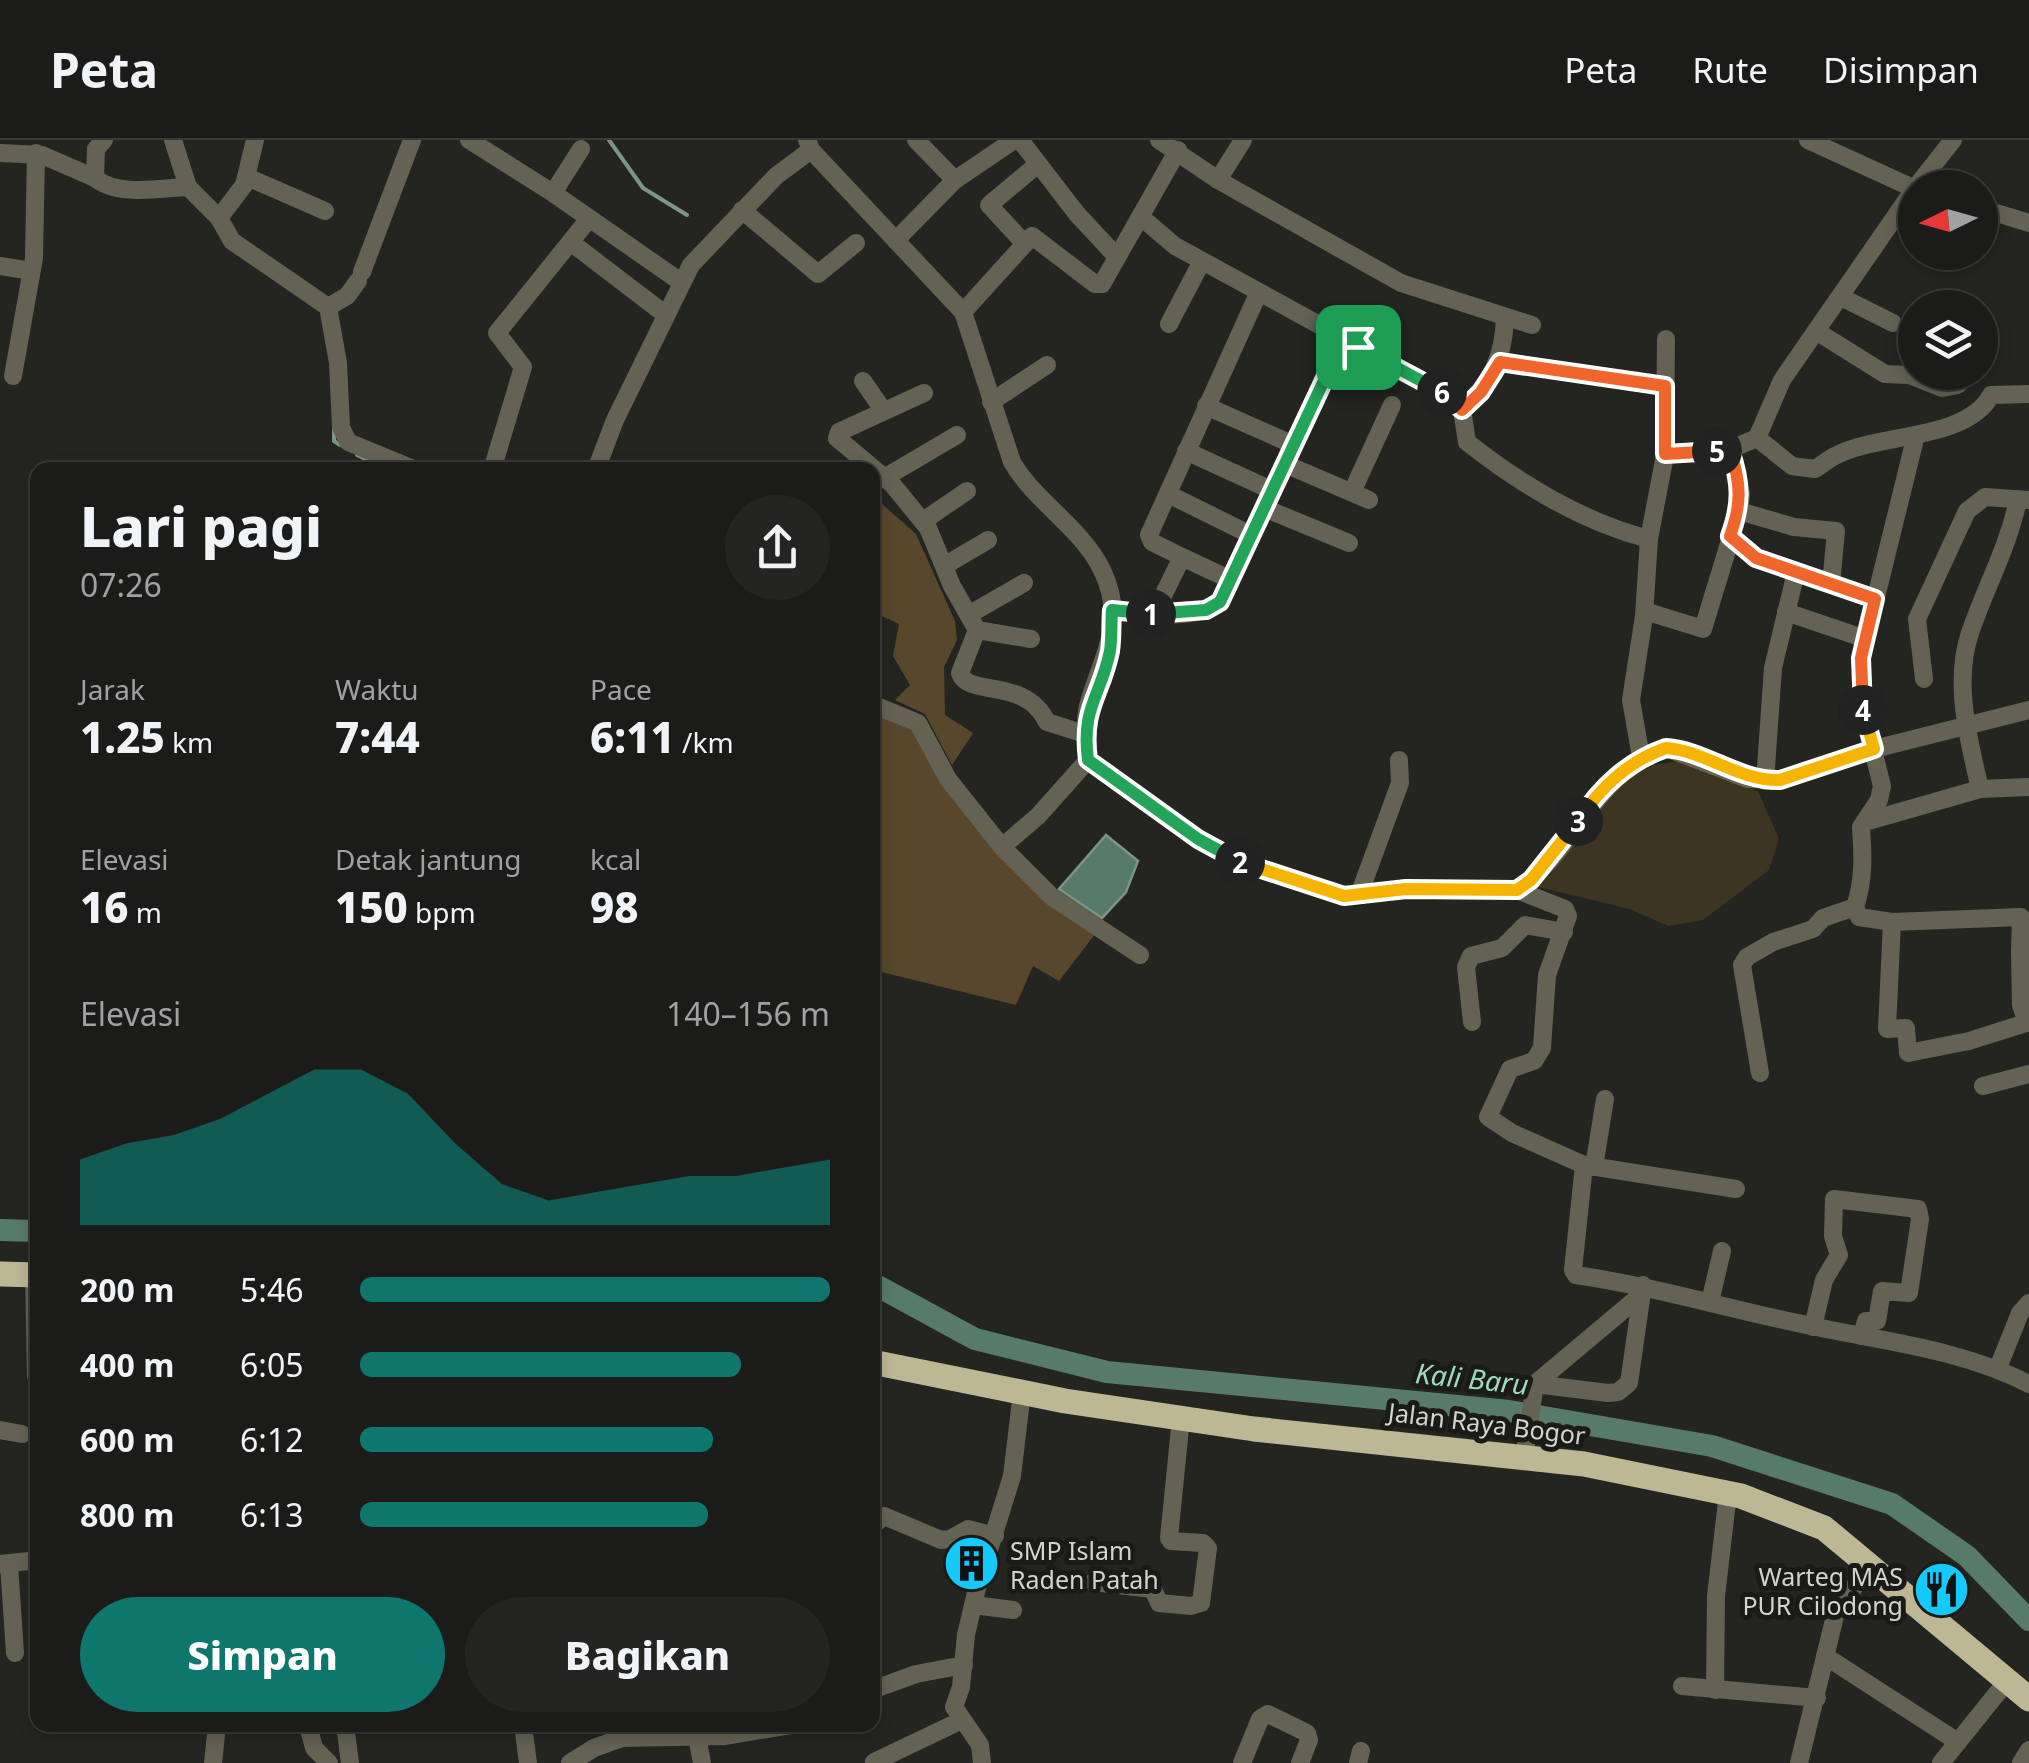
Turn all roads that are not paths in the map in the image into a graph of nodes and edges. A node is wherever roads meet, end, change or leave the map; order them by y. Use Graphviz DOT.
graph roads {
  1 [pos="104,140"];
  2 [pos="173,140"];
  3 [pos="255,140"];
  4 [pos="412,140"];
  5 [pos="469,140"];
  6 [pos="916,140"];
  7 [pos="1017,140"];
  8 [pos="1158,140"];
  9 [pos="1243,140"];
  10 [pos="1808,140"];
  11 [pos="1953,140"];
  12 [pos="809,145"];
  13 [pos="7,149"];
  14 [pos="581,149"];
  15 [pos="1178,150"];
  16 [pos="36,154"];
  17 [pos="1038,164"];
  18 [pos="1929,170"];
  19 [pos="247,176"];
  20 [pos="95,178"];
  21 [pos="955,180"];
  22 [pos="1218,180"];
  23 [pos="1898,180"];
  24 [pos="188,187"];
  25 [pos="553,193"];
  26 [pos="742,210"];
  27 [pos="325,211"];
  28 [pos="1898,213"];
  29 [pos="1998,214"];
  30 [pos="1141,217"];
  31 [pos="219,218"];
  32 [pos="588,220"];
  33 [pos="2029,223"];
  34 [pos="896,240"];
  35 [pos="1024,243"];
  36 [pos="573,244"];
  37 [pos="856,244"];
  38 [pos="1118,257"];
  39 [pos="1202,261"];
  40 [pos="0,266"];
  41 [pos="31,271"];
  42 [pos="681,282"];
  43 [pos="1258,294"];
  44 [pos="1840,297"];
  45 [pos="328,307"];
  46 [pos="963,312"];
  47 [pos="666,316"];
  48 [pos="1504,317"];
  49 [pos="1893,323"];
  50 [pos="1169,324"];
  51 [pos="1532,324"];
  52 [pos="1816,331"];
  53 [pos="1666,339"];
  54 [pos="1343,340"];
  55 [pos="1500,362"];
  56 [pos="1047,365"];
  57 [pos="1898,374"];
  58 [pos="13,376"];
  59 [pos="863,382"];
  60 [pos="1665,386"];
  61 [pos="924,392"];
  62 [pos="2029,394"];
  63 [pos="991,402"];
  64 [pos="1392,405"];
  65 [pos="1206,406"];
  66 [pos="882,410"];
  67 [pos="1462,410"];
  68 [pos="957,435"];
  69 [pos="1916,435"];
  70 [pos="1757,438"];
  71 [pos="1294,445"];
  72 [pos="1730,450"];
  73 [pos="1186,451"];
  74 [pos="1665,454"];
  75 [pos="382,462"];
  76 [pos="494,462"];
  77 [pos="600,462"];
  78 [pos="866,462"];
  79 [pos="1285,464"];
  80 [pos="880,474"];
  81 [pos="884,478"];
  82 [pos="1271,490"];
  83 [pos="967,492"];
  84 [pos="1168,494"];
  85 [pos="2024,500"];
  86 [pos="1264,508"];
  87 [pos="1739,511"];
  88 [pos="923,521"];
  89 [pos="1251,535"];
  90 [pos="1730,536"];
  91 [pos="1649,539"];
  92 [pos="988,540"];
  93 [pos="1349,543"];
  94 [pos="1182,557"];
  95 [pos="944,566"];
  96 [pos="1796,572"];
  97 [pos="1231,580"];
  98 [pos="1024,582"];
  99 [pos="1831,584"];
  100 [pos="1875,599"];
  101 [pos="1112,610"];
  102 [pos="1645,611"];
  103 [pos="1786,612"];
  104 [pos="1154,614"];
  105 [pos="974,622"];
  106 [pos="1031,638"];
  107 [pos="1866,639"];
  108 [pos="1924,678"];
  109 [pos="880,707"];
  110 [pos="2029,710"];
  111 [pos="1965,724"];
  112 [pos="1084,734"];
  113 [pos="1874,749"];
  114 [pos="1641,757"];
  115 [pos="1088,760"];
  116 [pos="1399,760"];
  117 [pos="1766,781"];
  118 [pos="2029,787"];
  119 [pos="1980,788"];
  120 [pos="1868,822"];
  121 [pos="1002,847"];
  122 [pos="1517,890"];
  123 [pos="1359,895"];
  124 [pos="1855,908"];
  125 [pos="1892,922"];
  126 [pos="1564,932"];
  127 [pos="1140,954"];
  128 [pos="2025,954"];
  129 [pos="1472,1022"];
  130 [pos="2028,1022"];
  131 [pos="1760,1073"];
  132 [pos="2029,1074"];
  133 [pos="1983,1086"];
  134 [pos="1605,1098"];
  135 [pos="1589,1166"];
  136 [pos="1736,1189"];
  137 [pos="1722,1251"];
  138 [pos="0,1261"];
  139 [pos="30,1269"];
  140 [pos="30,1272"];
  141 [pos="0,1274"];
  142 [pos="1642,1290"];
  143 [pos="1710,1302"];
  144 [pos="2029,1303"];
  145 [pos="1813,1327"];
  146 [pos="1862,1336"];
  147 [pos="880,1351"];
  148 [pos="880,1364"];
  149 [pos="1998,1368"];
  150 [pos="2029,1384"];
  151 [pos="1022,1392"];
  152 [pos="1534,1393"];
  153 [pos="1181,1418"];
  154 [pos="0,1430"];
  155 [pos="22,1434"];
  156 [pos="1527,1438"];
  157 [pos="1728,1493"];
  158 [pos="880,1519"];
  159 [pos="995,1536"];
  160 [pos="30,1561"];
  161 [pos="1870,1563"];
  162 [pos="5,1564"];
  163 [pos="1093,1582"];
  164 [pos="974,1605"];
  165 [pos="1013,1610"];
  166 [pos="15,1653"];
  167 [pos="1825,1656"];
  168 [pos="964,1665"];
  169 [pos="2018,1682"];
  170 [pos="1682,1686"];
  171 [pos="880,1687"];
  172 [pos="1715,1690"];
  173 [pos="1817,1698"];
  174 [pos="2029,1699"];
  175 [pos="962,1720"];
  176 [pos="216,1732"];
  177 [pos="310,1732"];
  178 [pos="346,1732"];
  179 [pos="524,1732"];
  180 [pos="758,1732"];
  181 [pos="696,1737"];
  182 [pos="1958,1742"];
  183 [pos="2029,1750"];
  184 [pos="874,1762"];
  185 [pos="213,1763"];
  186 [pos="328,1763"];
  187 [pos="350,1763"];
  188 [pos="528,1763"];
  189 [pos="570,1763"];
  190 [pos="702,1763"];
  191 [pos="982,1763"];
  192 [pos="1242,1763"];
  193 [pos="1300,1763"];
  194 [pos="1799,1763"];
  195 [pos="1941,1763"];
  196 [pos="2021,1763"];
  1 -- 20 [label="street"];
  2 -- 24 [label="street"];
  3 -- 19 [label="street"];
  4 -- 45 [label="street"];
  5 -- 25 [label="street"];
  6 -- 21 [label="street"];
  7 -- 17 [label="street"];
  7 -- 21 [label="street"];
  8 -- 15 [label="street"];
  9 -- 22 [label="street"];
  10 -- 23 [label="street"];
  11 -- 18 [label="street"];
  12 -- 26 [label="street"];
  12 -- 34 [label="street"];
  13 -- 16 [label="street"];
  14 -- 25 [label="street"];
  15 -- 22 [label="street"];
  15 -- 30 [label="street"];
  16 -- 20 [label="street"];
  16 -- 41 [label="street"];
  17 -- 35 [label="street"];
  17 -- 38 [label="street"];
  19 -- 27 [label="street"];
  19 -- 31 [label="street"];
  20 -- 24 [label="street"];
  21 -- 34 [label="street"];
  22 -- 48 [label="street"];
  24 -- 31 [label="street"];
  25 -- 32 [label="street"];
  26 -- 37 [label="street"];
  26 -- 42 [label="street"];
  28 -- 44 [label="street"];
  29 -- 33 [label="street"];
  30 -- 38 [label="street"];
  30 -- 39 [label="street"];
  31 -- 45 [label="street"];
  32 -- 36 [label="street"];
  32 -- 42 [label="street"];
  34 -- 46 [label="street"];
  35 -- 38 [label="street"];
  35 -- 46 [label="street"];
  36 -- 47 [label="street"];
  36 -- 76 [label="street"];
  39 -- 43 [label="street"];
  39 -- 50 [label="street"];
  40 -- 41 [label="street"];
  41 -- 58 [label="street"];
  42 -- 47 [label="street"];
  43 -- 54 [label="street"];
  43 -- 65 [label="street"];
  44 -- 49 [label="street"];
  44 -- 52 [label="street"];
  45 -- 75 [label="street"];
  46 -- 63 [label="street"];
  47 -- 77 [label="street"];
  48 -- 51 [label="street"];
  48 -- 55 [label="street"];
  52 -- 57 [label="street"];
  52 -- 70 [label="street"];
  53 -- 60 [label="street"];
  54 -- 67 [label="street"];
  54 -- 71 [label="street"];
  55 -- 60 [label="street"];
  55 -- 67 [label="street"];
  56 -- 63 [label="street"];
  59 -- 66 [label="street"];
  60 -- 74 [label="street"];
  61 -- 66 [label="street"];
  62 -- 69 [label="street"];
  63 -- 101 [label="street"];
  64 -- 79 [label="street"];
  65 -- 71 [label="street"];
  65 -- 73 [label="street"];
  66 -- 78 [label="street"];
  67 -- 91 [label="street"];
  68 -- 81 [label="street"];
  69 -- 70 [label="street"];
  69 -- 100 [label="street"];
  70 -- 72 [label="street"];
  71 -- 79 [label="street"];
  72 -- 74 [label="street"];
  72 -- 87 [label="street"];
  73 -- 82 [label="street"];
  73 -- 84 [label="street"];
  74 -- 91 [label="street"];
  79 -- 82 [label="street"];
  80 -- 81 [label="street"];
  81 -- 88 [label="street"];
  82 -- 86 [label="street"];
  83 -- 88 [label="street"];
  84 -- 89 [label="street"];
  84 -- 94 [label="street"];
  85 -- 108 [label="street"];
  85 -- 111 [label="street"];
  86 -- 89 [label="street"];
  86 -- 93 [label="street"];
  87 -- 90 [label="street"];
  87 -- 99 [label="street"];
  88 -- 95 [label="street"];
  89 -- 97 [label="street"];
  90 -- 96 [label="street"];
  90 -- 102 [label="street"];
  91 -- 102 [label="street"];
  92 -- 95 [label="street"];
  94 -- 97 [label="street"];
  94 -- 104 [label="street"];
  95 -- 105 [label="street"];
  96 -- 99 [label="street"];
  96 -- 103 [label="street"];
  97 -- 104 [label="street"];
  98 -- 105 [label="street"];
  99 -- 100 [label="street"];
  100 -- 107 [label="street"];
  101 -- 104 [label="street"];
  101 -- 112 [label="street"];
  102 -- 114 [label="street"];
  103 -- 107 [label="street"];
  103 -- 117 [label="street"];
  105 -- 106 [label="street"];
  105 -- 112 [label="street"];
  107 -- 113 [label="street"];
  109 -- 121 [label="street"];
  110 -- 111 [label="street"];
  111 -- 113 [label="street"];
  111 -- 119 [label="street"];
  112 -- 115 [label="street"];
  113 -- 117 [label="street"];
  113 -- 120 [label="street"];
  114 -- 117 [label="street"];
  114 -- 122 [label="street"];
  115 -- 121 [label="street"];
  115 -- 123 [label="street"];
  116 -- 123 [label="street"];
  118 -- 119 [label="street"];
  119 -- 120 [label="street"];
  120 -- 124 [label="street"];
  121 -- 127 [label="street"];
  122 -- 123 [label="street"];
  122 -- 126 [label="street"];
  124 -- 125 [label="street"];
  124 -- 131 [label="street"];
  125 -- 128 [label="street"];
  125 -- 130 [label="street"];
  126 -- 129 [label="street"];
  126 -- 135 [label="street"];
  128 -- 130 [label="street"];
  132 -- 133 [label="street"];
  134 -- 135 [label="street"];
  135 -- 136 [label="street"];
  135 -- 142 [label="street"];
  137 -- 143 [label="street"];
  138 -- 139 [label="highway"];
  140 -- 141 [label="highway"];
  142 -- 143 [label="street"];
  142 -- 152 [label="street"];
  142 -- 152 [label="street"];
  143 -- 145 [label="street"];
  144 -- 149 [label="street"];
  145 -- 146 [label="street"];
  145 -- 146 [label="street"];
  146 -- 149 [label="street"];
  147 -- 156 [label="highway, Jalan Raya Bogor"];
  148 -- 151 [label="highway, Jalan Raya Bogor"];
  149 -- 150 [label="street"];
  151 -- 153 [label="highway, Jalan Raya Bogor"];
  151 -- 159 [label="street"];
  152 -- 156 [label="street"];
  153 -- 157 [label="highway, Jalan Raya Bogor"];
  153 -- 163 [label="street"];
  154 -- 155 [label="street"];
  156 -- 169 [label="highway, Jalan Raya Bogor"];
  157 -- 161 [label="highway, Jalan Raya Bogor"];
  157 -- 172 [label="street"];
  158 -- 159 [label="street"];
  159 -- 164 [label="street"];
  160 -- 162 [label="street"];
  161 -- 167 [label="street"];
  161 -- 169 [label="highway, Jalan Raya Bogor"];
  162 -- 166 [label="street"];
  164 -- 165 [label="street"];
  164 -- 168 [label="street"];
  167 -- 173 [label="street"];
  167 -- 182 [label="street"];
  168 -- 171 [label="street"];
  168 -- 175 [label="street"];
  169 -- 174 [label="highway, Jalan Raya Bogor"];
  169 -- 182 [label="street"];
  170 -- 172 [label="street"];
  172 -- 173 [label="street"];
  173 -- 194 [label="street"];
  175 -- 184 [label="street"];
  175 -- 191 [label="street"];
  176 -- 185 [label="street"];
  177 -- 186 [label="street"];
  178 -- 187 [label="street"];
  179 -- 188 [label="street"];
  180 -- 181 [label="street"];
  181 -- 189 [label="street"];
  181 -- 190 [label="street"];
  182 -- 195 [label="street"];
  183 -- 196 [label="street"];
  192 -- 193 [label="street"];
}
